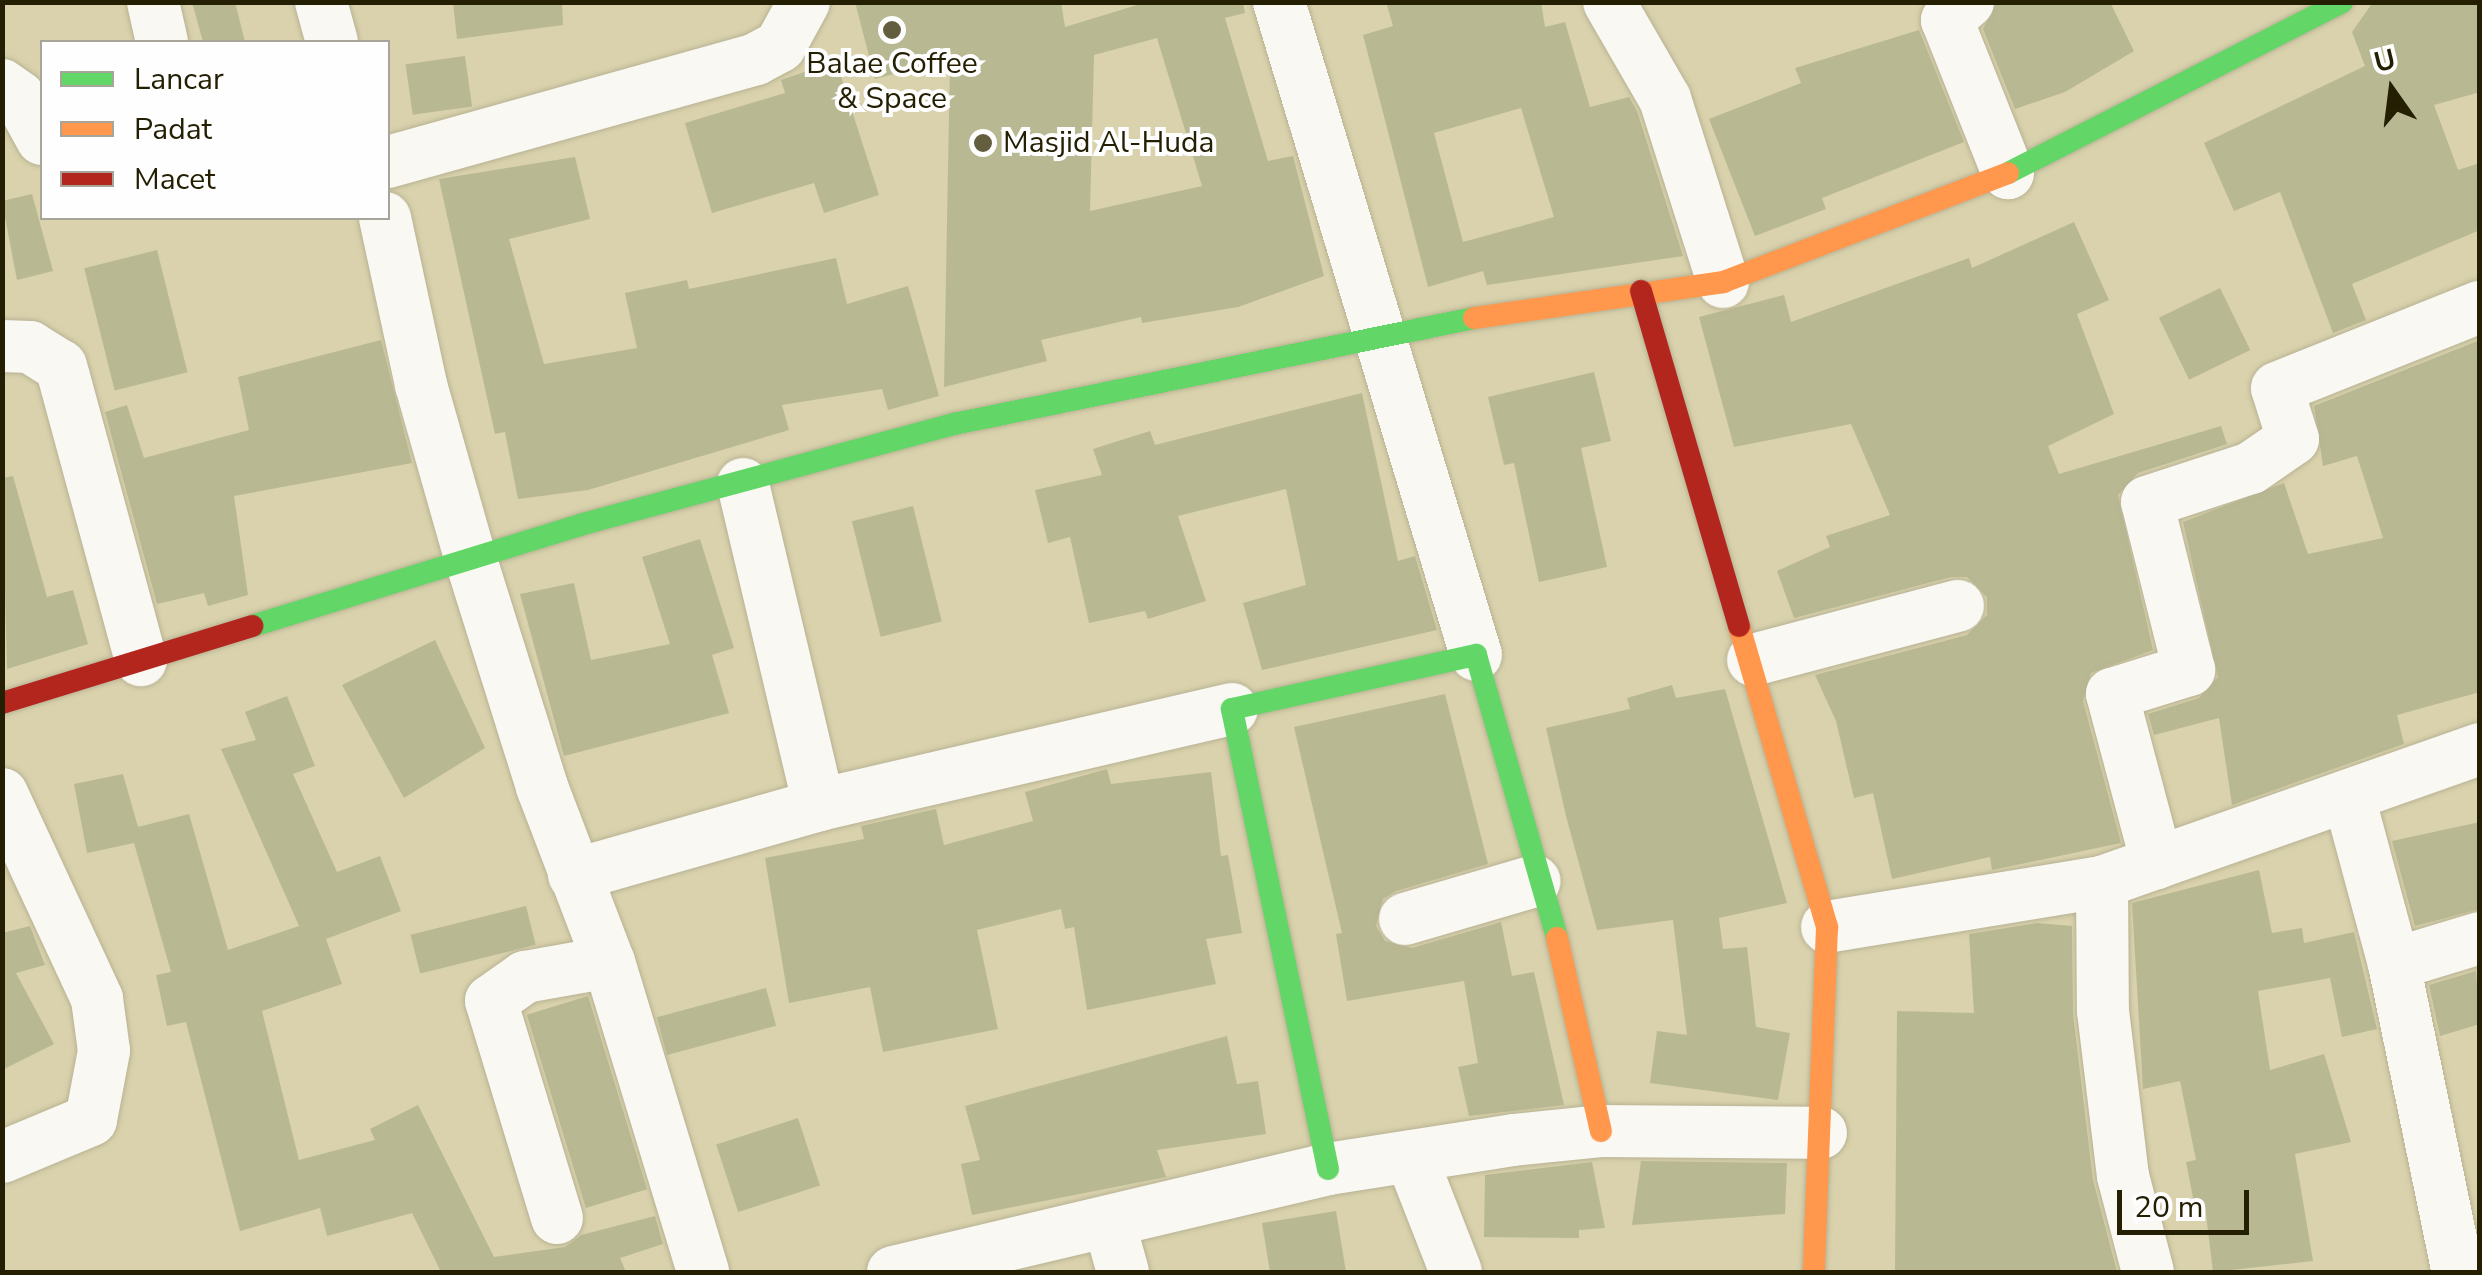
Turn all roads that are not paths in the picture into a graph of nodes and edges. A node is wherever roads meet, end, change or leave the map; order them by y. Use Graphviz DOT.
graph roads {
  1 [pos="153,2"];
  2 [pos="321,2"];
  3 [pos="804,2"];
  4 [pos="1279,2"];
  5 [pos="1608,2"];
  6 [pos="1968,2"];
  7 [pos="2342,2"];
  8 [pos="162,40"];
  9 [pos="331,40"];
  10 [pos="2,85"];
  11 [pos="40,135"];
  12 [pos="390,161"];
  13 [pos="2008,172"];
  14 [pos="385,220"];
  15 [pos="1723,282"];
  16 [pos="1641,292"];
  17 [pos="2480,307"];
  18 [pos="1380,332"];
  19 [pos="2,346"];
  20 [pos="744,484"];
  21 [pos="470,560"];
  22 [pos="1958,606"];
  23 [pos="1476,656"];
  24 [pos="140,660"];
  25 [pos="1754,660"];
  26 [pos="2,703"];
  27 [pos="1232,709"];
  28 [pos="2480,750"];
  29 [pos="2,794"];
  30 [pos="2350,801"];
  31 [pos="819,805"];
  32 [pos="2158,863"];
  33 [pos="574,875"];
  34 [pos="1536,881"];
  35 [pos="2102,882"];
  36 [pos="1405,919"];
  37 [pos="1827,928"];
  38 [pos="2480,938"];
  39 [pos="610,962"];
  40 [pos="2394,964"];
  41 [pos="1601,1131"];
  42 [pos="1820,1134"];
  43 [pos="1411,1156"];
  44 [pos="2,1157"];
  45 [pos="1328,1169"];
  46 [pos="557,1218"];
  47 [pos="1110,1222"];
  48 [pos="2463,1245"];
  49 [pos="702,1272"];
  50 [pos="894,1272"];
  51 [pos="1123,1272"];
  52 [pos="1456,1272"];
  53 [pos="1814,1272"];
  54 [pos="2148,1272"];
  1 -- 8 [label="street"];
  2 -- 9 [label="street"];
  3 -- 12 [label="street"];
  4 -- 18 [label="street"];
  5 -- 15 [label="street"];
  6 -- 13 [label="street"];
  7 -- 13 [label="street"];
  10 -- 11 [label="street"];
  13 -- 15 [label="street"];
  14 -- 21 [label="street"];
  15 -- 16 [label="street"];
  16 -- 18 [label="street"];
  16 -- 25 [label="street"];
  17 -- 32 [label="street"];
  18 -- 20 [label="street"];
  18 -- 23 [label="street"];
  19 -- 24 [label="street"];
  20 -- 21 [label="street"];
  20 -- 31 [label="street"];
  21 -- 24 [label="street"];
  21 -- 33 [label="street"];
  22 -- 25 [label="street"];
  23 -- 27 [label="street"];
  23 -- 34 [label="street"];
  24 -- 26 [label="street"];
  25 -- 37 [label="street"];
  27 -- 31 [label="street"];
  27 -- 45 [label="street"];
  28 -- 30 [label="street"];
  29 -- 44 [label="street"];
  30 -- 32 [label="street"];
  30 -- 40 [label="street"];
  31 -- 33 [label="street"];
  32 -- 35 [label="street"];
  33 -- 39 [label="street"];
  34 -- 36 [label="street"];
  34 -- 41 [label="street"];
  35 -- 37 [label="street"];
  35 -- 54 [label="street"];
  37 -- 42 [label="street"];
  38 -- 40 [label="street"];
  39 -- 46 [label="street"];
  39 -- 49 [label="street"];
  40 -- 48 [label="street"];
  41 -- 42 [label="street"];
  41 -- 43 [label="street"];
  42 -- 53 [label="street"];
  43 -- 45 [label="street"];
  43 -- 52 [label="street"];
  45 -- 47 [label="street"];
  47 -- 50 [label="street"];
  47 -- 51 [label="street"];
}
